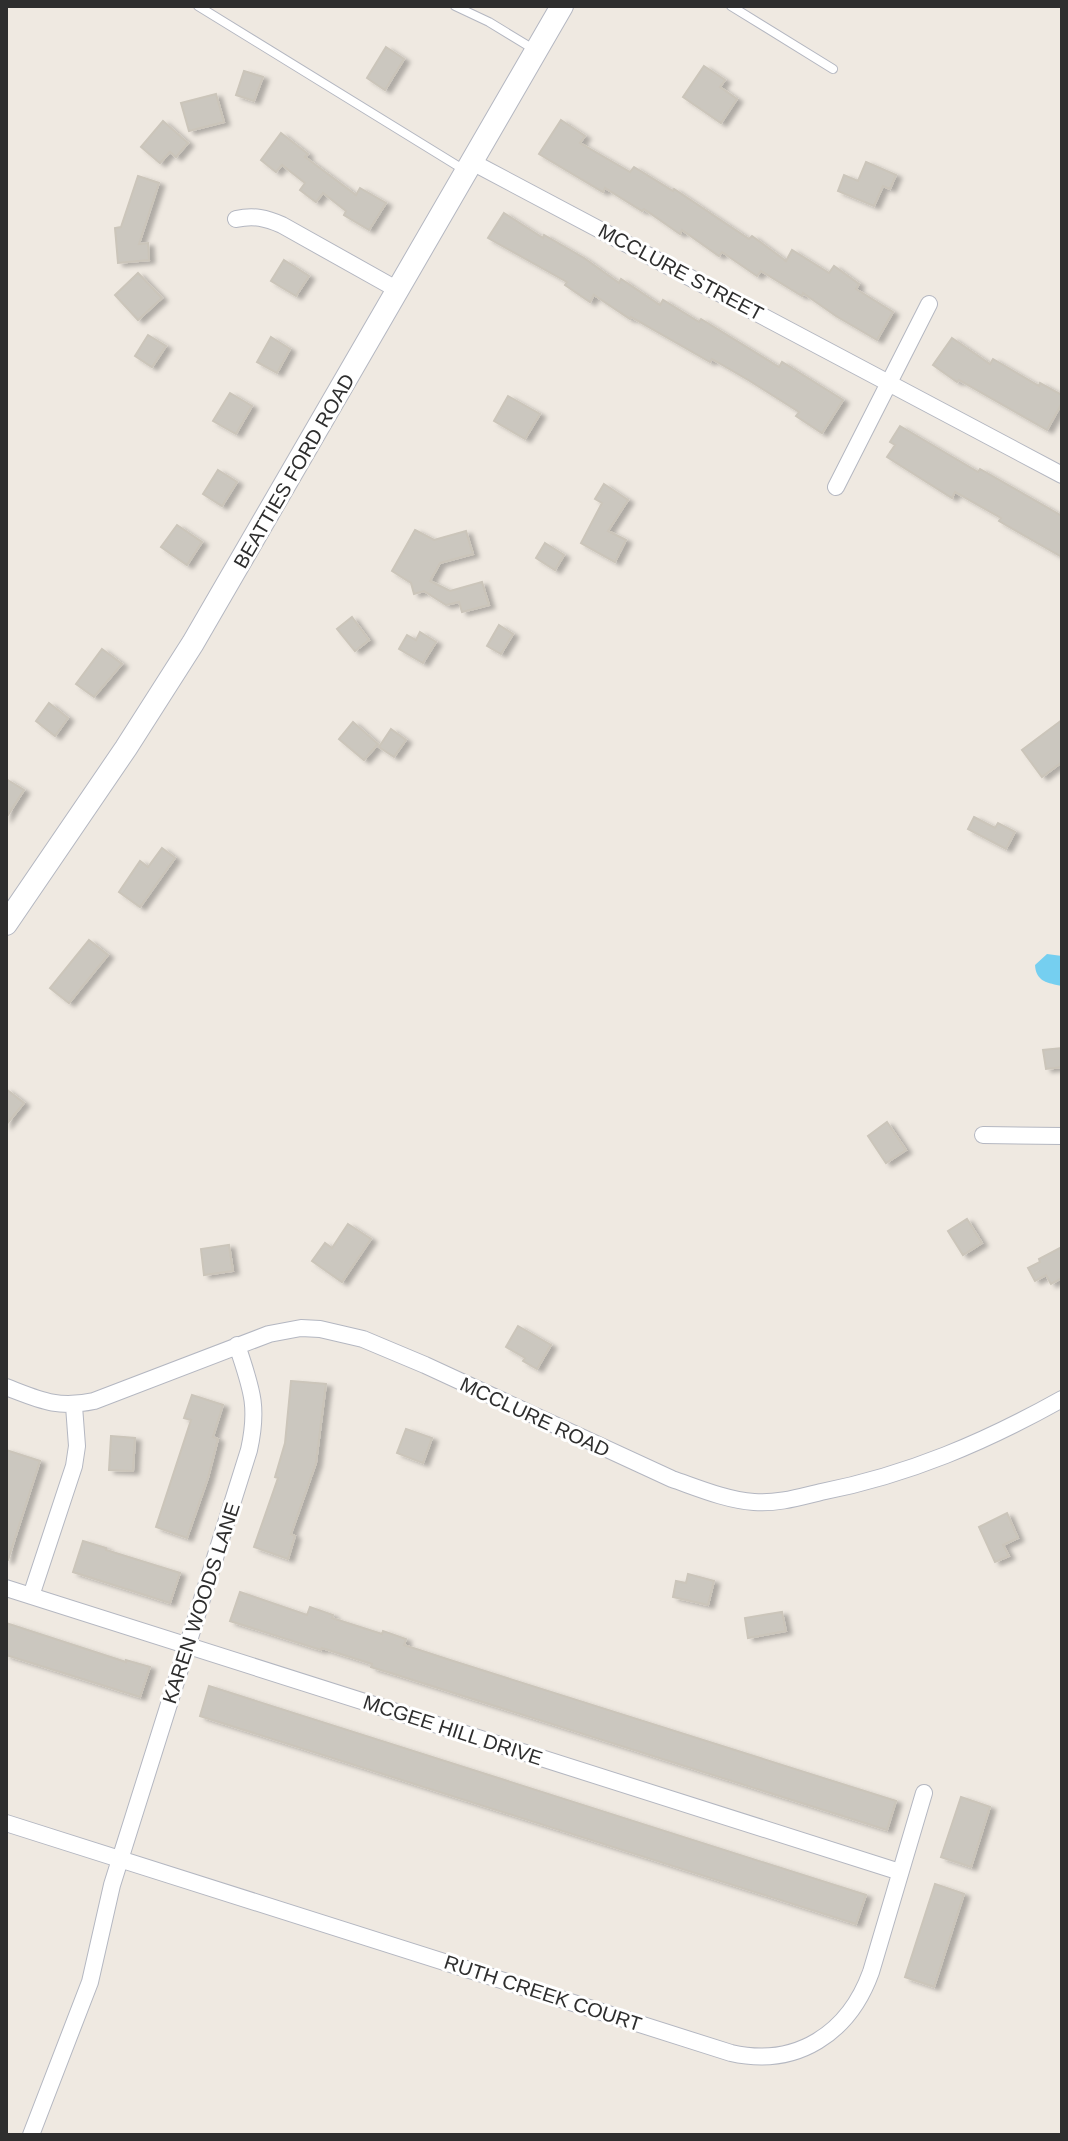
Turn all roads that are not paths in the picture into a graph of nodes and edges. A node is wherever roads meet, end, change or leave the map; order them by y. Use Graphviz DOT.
graph roads {
  1 [pos="198,6"];
  2 [pos="455,6"];
  3 [pos="562,6"];
  4 [pos="731,6"];
  5 [pos="536,51"];
  6 [pos="833,69"];
  7 [pos="469,167"];
  8 [pos="236,219"];
  9 [pos="398,290"];
  10 [pos="929,304"];
  11 [pos="890,382"];
  12 [pos="1062,475"];
  13 [pos="836,487"];
  14 [pos="6,924"];
  15 [pos="983,1135"];
  16 [pos="1062,1136"];
  17 [pos="237,1345"];
  18 [pos="6,1387"];
  19 [pos="1062,1399"];
  20 [pos="74,1406"];
  21 [pos="6,1588"];
  22 [pos="31,1596"];
  23 [pos="186,1645"];
  24 [pos="924,1793"];
  25 [pos="6,1823"];
  26 [pos="120,1860"];
  27 [pos="900,1872"];
  28 [pos="31,2135"];
  1 -- 7 [label="lane"];
  2 -- 5 [label="lane"];
  3 -- 5 [label="main road, BEATTIES FORD ROAD"];
  4 -- 6 [label="lane"];
  5 -- 7 [label="main road, BEATTIES FORD ROAD"];
  7 -- 9 [label="main road, BEATTIES FORD ROAD"];
  7 -- 11 [label="street, MCCLURE STREET"];
  8 -- 9 [label="street"];
  9 -- 14 [label="main road, BEATTIES FORD ROAD"];
  10 -- 11 [label="street"];
  11 -- 12 [label="street"];
  11 -- 13 [label="street"];
  15 -- 16 [label="street"];
  17 -- 19 [label="street, MCCLURE ROAD"];
  17 -- 20 [label="street, MCCLURE ROAD"];
  17 -- 23 [label="street, KAREN WOODS LANE"];
  18 -- 20 [label="street, MCCLURE ROAD"];
  20 -- 22 [label="street"];
  21 -- 22 [label="street, MCGEE HILL DRIVE"];
  22 -- 23 [label="street, MCGEE HILL DRIVE"];
  23 -- 26 [label="street, KAREN WOODS LANE"];
  23 -- 27 [label="street, MCGEE HILL DRIVE"];
  24 -- 27 [label="street, RUTH CREEK COURT"];
  25 -- 26 [label="street, RUTH CREEK COURT"];
  26 -- 27 [label="street, RUTH CREEK COURT"];
  26 -- 28 [label="street, KAREN WOODS LANE"];
}
